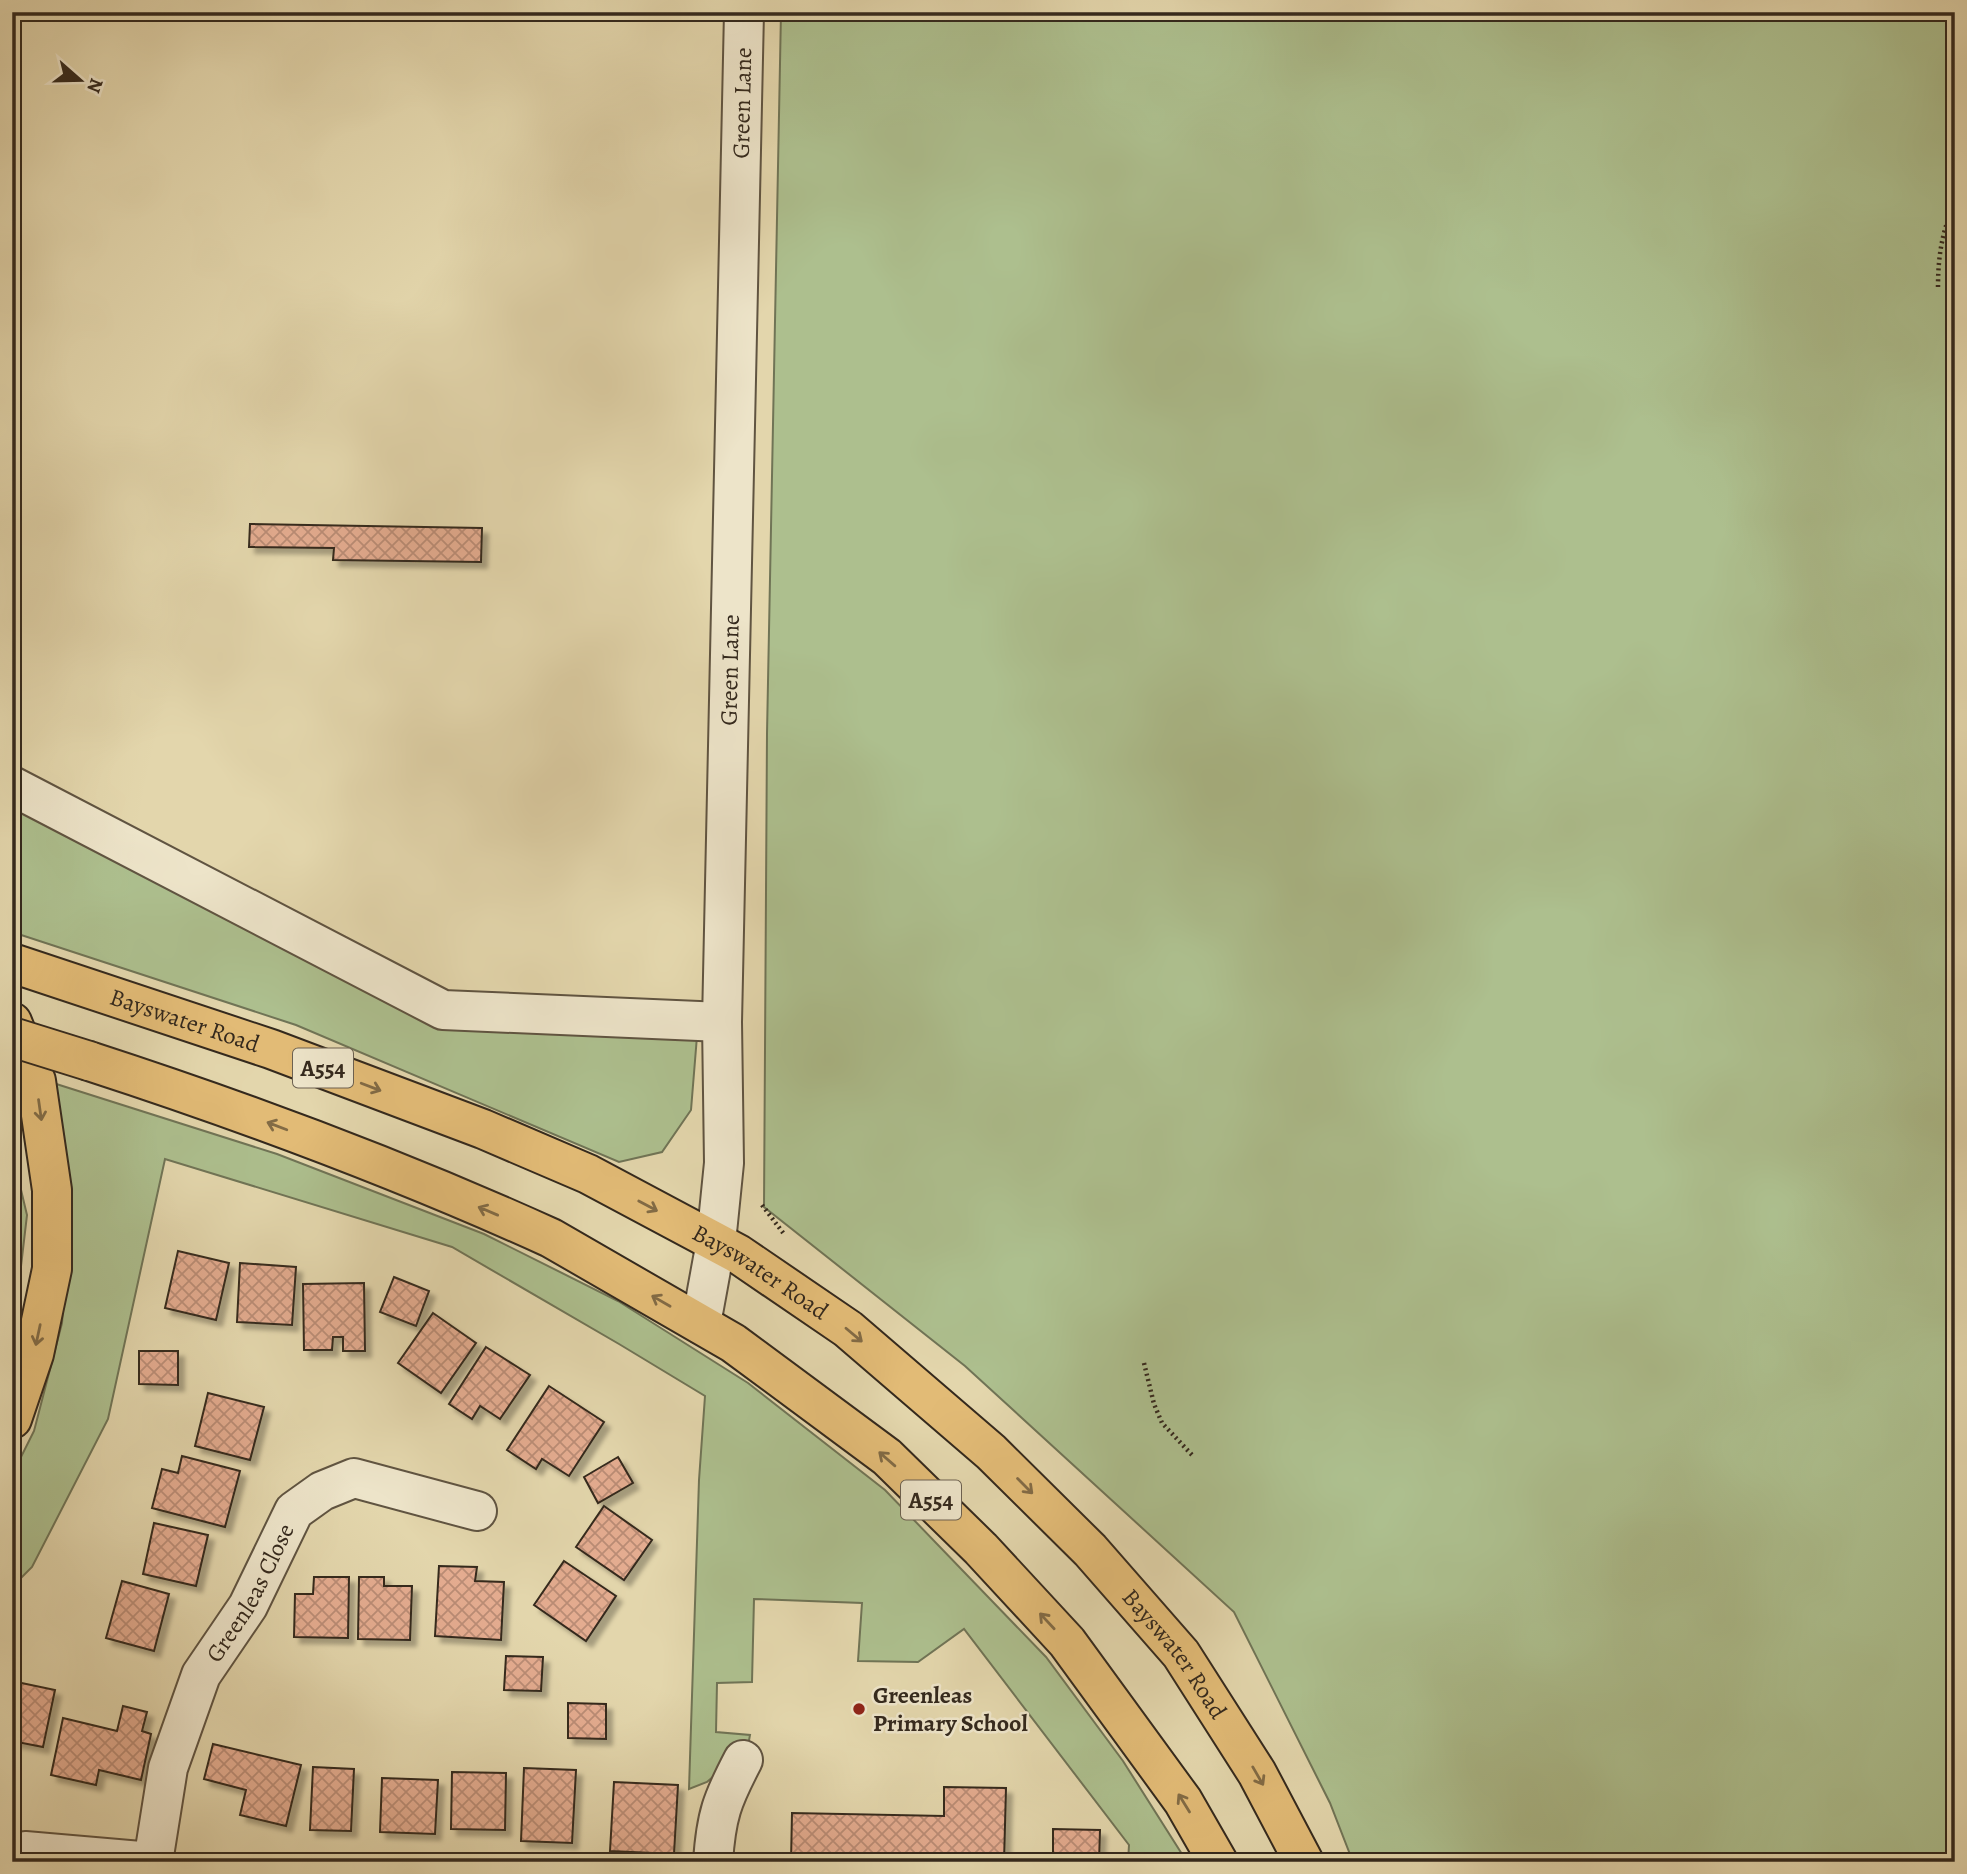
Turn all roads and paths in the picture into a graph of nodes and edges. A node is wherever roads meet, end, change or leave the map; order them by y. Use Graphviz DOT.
graph roads {
  1 [pos="744,12"];
  2 [pos="1955,202"];
  3 [pos="1938,288"];
  4 [pos="12,786"];
  5 [pos="12,963"];
  6 [pos="12,1022"];
  7 [pos="722,1022"];
  8 [pos="12,1037"];
  9 [pos="716,1242"];
  10 [pos="701,1324"];
  11 [pos="1144,1363"];
  12 [pos="12,1419"];
  13 [pos="1192,1455"];
  14 [pos="477,1510"];
  15 [pos="743,1760"];
  16 [pos="12,1857"];
  17 [pos="153,1862"];
  18 [pos="713,1862"];
  19 [pos="1218,1862"];
  20 [pos="1304,1862"];
  1 -- 7 [label="street, Green Lane"];
  2 -- 3 [label="path"];
  4 -- 7 [label="street"];
  5 -- 9 [label="main road, Bayswater Road / A554, one-way"];
  6 -- 12 [label="main road, one-way"];
  7 -- 9 [label="street, Green Lane"];
  10 -- 8 [label="main road, A554, one-way, bridge"];
  9 -- 10 [label="street, Green Lane"];
  9 -- 20 [label="main road, Bayswater Road / A554, one-way"];
  19 -- 10 [label="main road, A554, one-way"];
  11 -- 13 [label="path"];
  14 -- 17 [label="street, Greenleas Close"];
  15 -- 18 [label="street"];
  16 -- 17 [label="street, Greenleas Close"];
}
